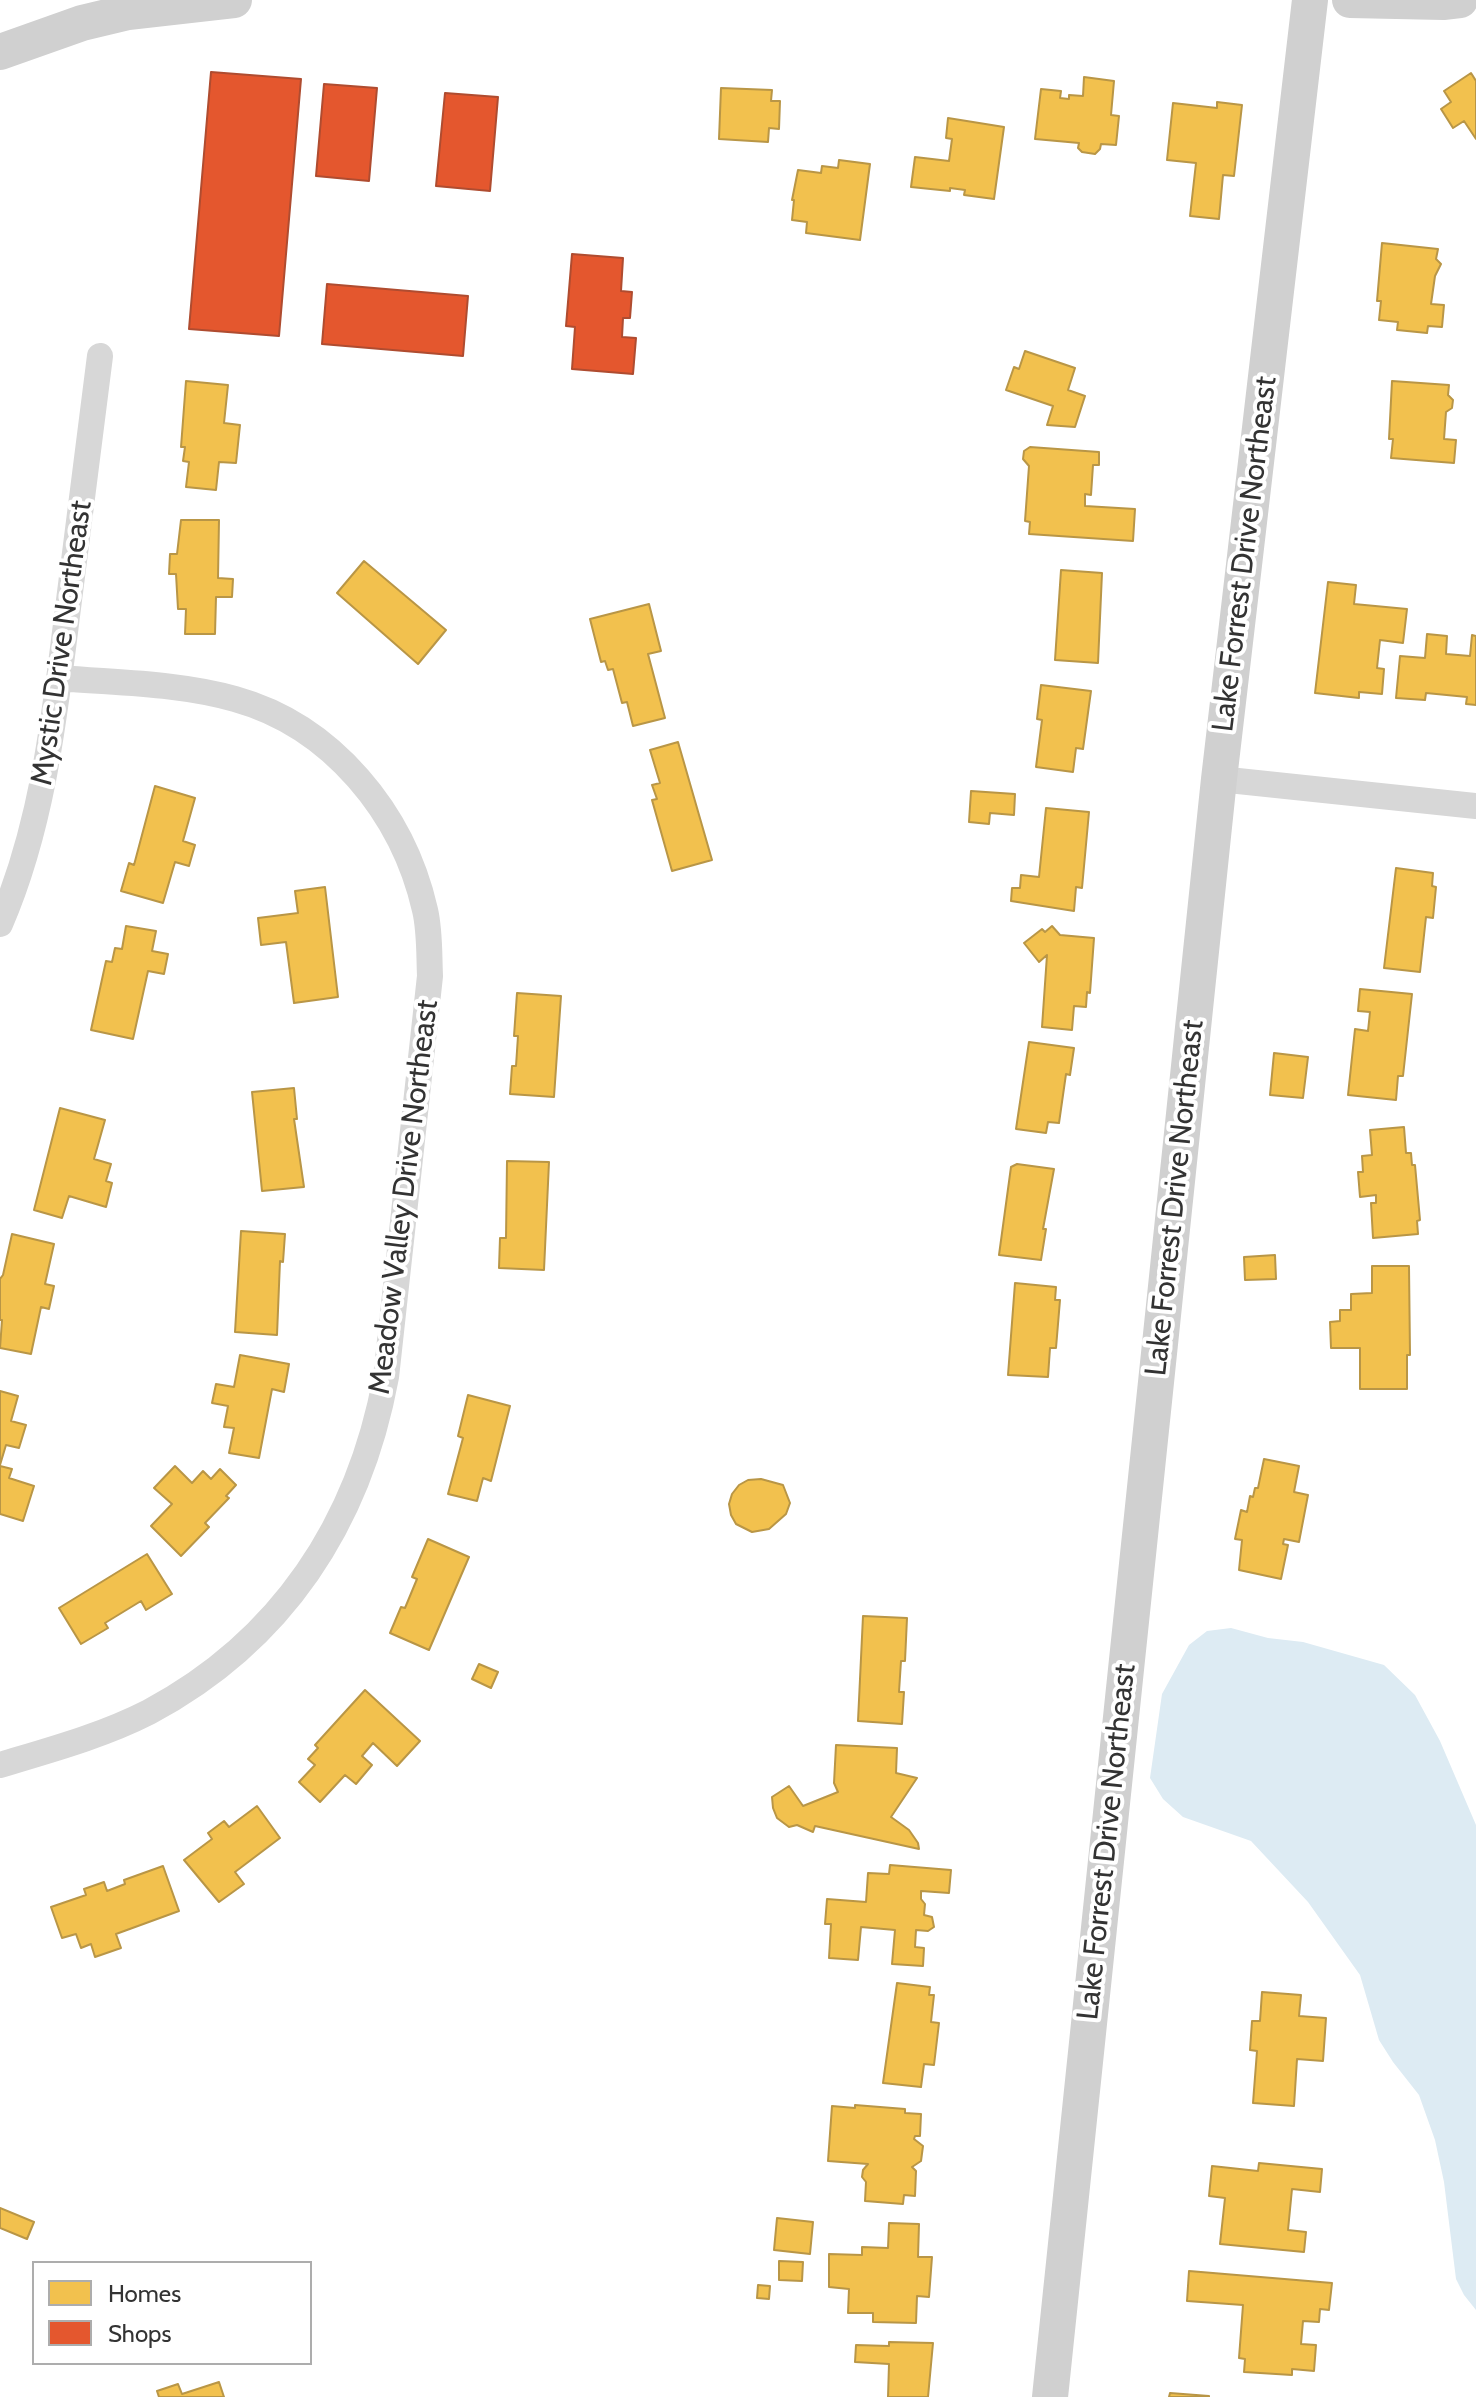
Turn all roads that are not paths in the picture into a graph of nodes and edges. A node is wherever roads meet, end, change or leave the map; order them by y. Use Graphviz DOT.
graph roads {
  1 [pos="234,0"];
  2 [pos="1310,0"];
  3 [pos="1350,0"];
  4 [pos="1460,0"];
  5 [pos="0,52"];
  6 [pos="100,356"];
  7 [pos="60,678"];
  8 [pos="1219,779"];
  9 [pos="1476,806"];
  10 [pos="0,924"];
  11 [pos="0,1765"];
  12 [pos="1050,2397"];
  1 -- 5 [label="street"];
  2 -- 8 [label="street, Lake Forrest Drive Northeast"];
  3 -- 4 [label="street"];
  6 -- 7 [label="street, Mystic Drive Northeast"];
  7 -- 10 [label="street, Mystic Drive Northeast"];
  7 -- 11 [label="street, Meadow Valley Drive Northeast"];
  8 -- 9 [label="street"];
  8 -- 12 [label="street, Lake Forrest Drive Northeast"];
}
